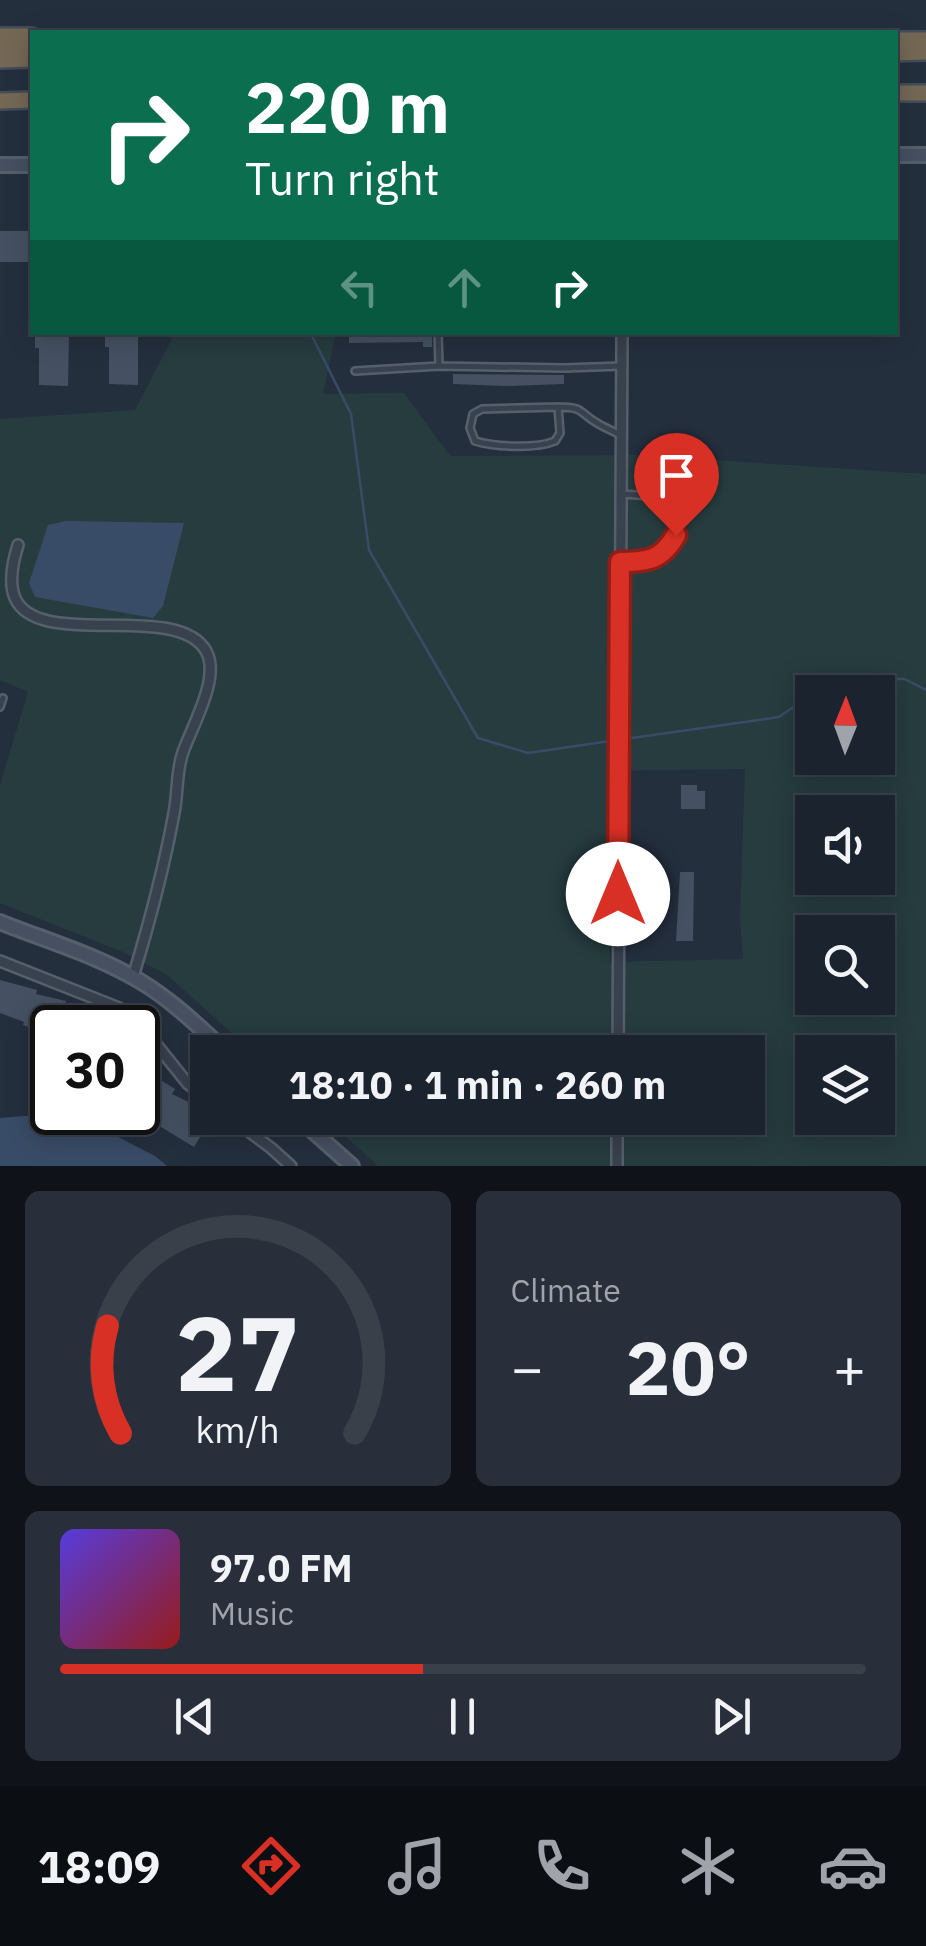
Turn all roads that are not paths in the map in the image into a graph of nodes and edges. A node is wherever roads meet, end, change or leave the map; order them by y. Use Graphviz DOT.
graph roads {
  1 [pos="0,36"];
  2 [pos="30,36"];
  3 [pos="898,40"];
  4 [pos="926,40"];
  5 [pos="0,48"];
  6 [pos="30,48"];
  7 [pos="926,52"];
  8 [pos="898,53"];
  9 [pos="30,59"];
  10 [pos="0,60"];
  11 [pos="926,93"];
  12 [pos="898,94"];
  13 [pos="30,100"];
  14 [pos="0,101"];
  15 [pos="926,154"];
  16 [pos="898,155"];
  17 [pos="0,165"];
  18 [pos="30,165"];
  19 [pos="438,335"];
  20 [pos="622,335"];
  21 [pos="439,366"];
  22 [pos="622,366"];
  23 [pos="355,371"];
  24 [pos="558,407"];
  25 [pos="621,435"];
  26 [pos="621,494"];
  27 [pos="18,545"];
  28 [pos="620,562"];
  29 [pos="4,698"];
  30 [pos="0,707"];
  31 [pos="0,922"];
  32 [pos="0,961"];
  33 [pos="133,977"];
  34 [pos="111,1005"];
  35 [pos="207,1035"];
  36 [pos="618,1035"];
  37 [pos="160,1049"];
  38 [pos="190,1086"];
  39 [pos="254,1135"];
  40 [pos="317,1135"];
  41 [pos="617,1135"];
  42 [pos="291,1166"];
  43 [pos="352,1166"];
  44 [pos="617,1166"];
  1 -- 2 [label="highway"];
  3 -- 4 [label="highway"];
  5 -- 6 [label="highway"];
  7 -- 8 [label="highway"];
  9 -- 10 [label="highway"];
  11 -- 12 [label="highway"];
  13 -- 14 [label="highway"];
  15 -- 16 [label="street"];
  17 -- 18 [label="street"];
  19 -- 21 [label="lane"];
  20 -- 22 [label="street"];
  21 -- 22 [label="lane"];
  21 -- 23 [label="lane"];
  22 -- 25 [label="street"];
  24 -- 24 [label="lane"];
  24 -- 25 [label="lane"];
  25 -- 26 [label="street"];
  26 -- 28 [label="street"];
  26 -- 28 [label="lane"];
  27 -- 33 [label="street"];
  28 -- 36 [label="street"];
  29 -- 30 [label="lane"];
  31 -- 33 [label="street"];
  32 -- 34 [label="street"];
  33 -- 35 [label="street"];
  37 -- 38 [label="street"];
  39 -- 42 [label="street"];
  40 -- 43 [label="street"];
  41 -- 44 [label="street"];
}
